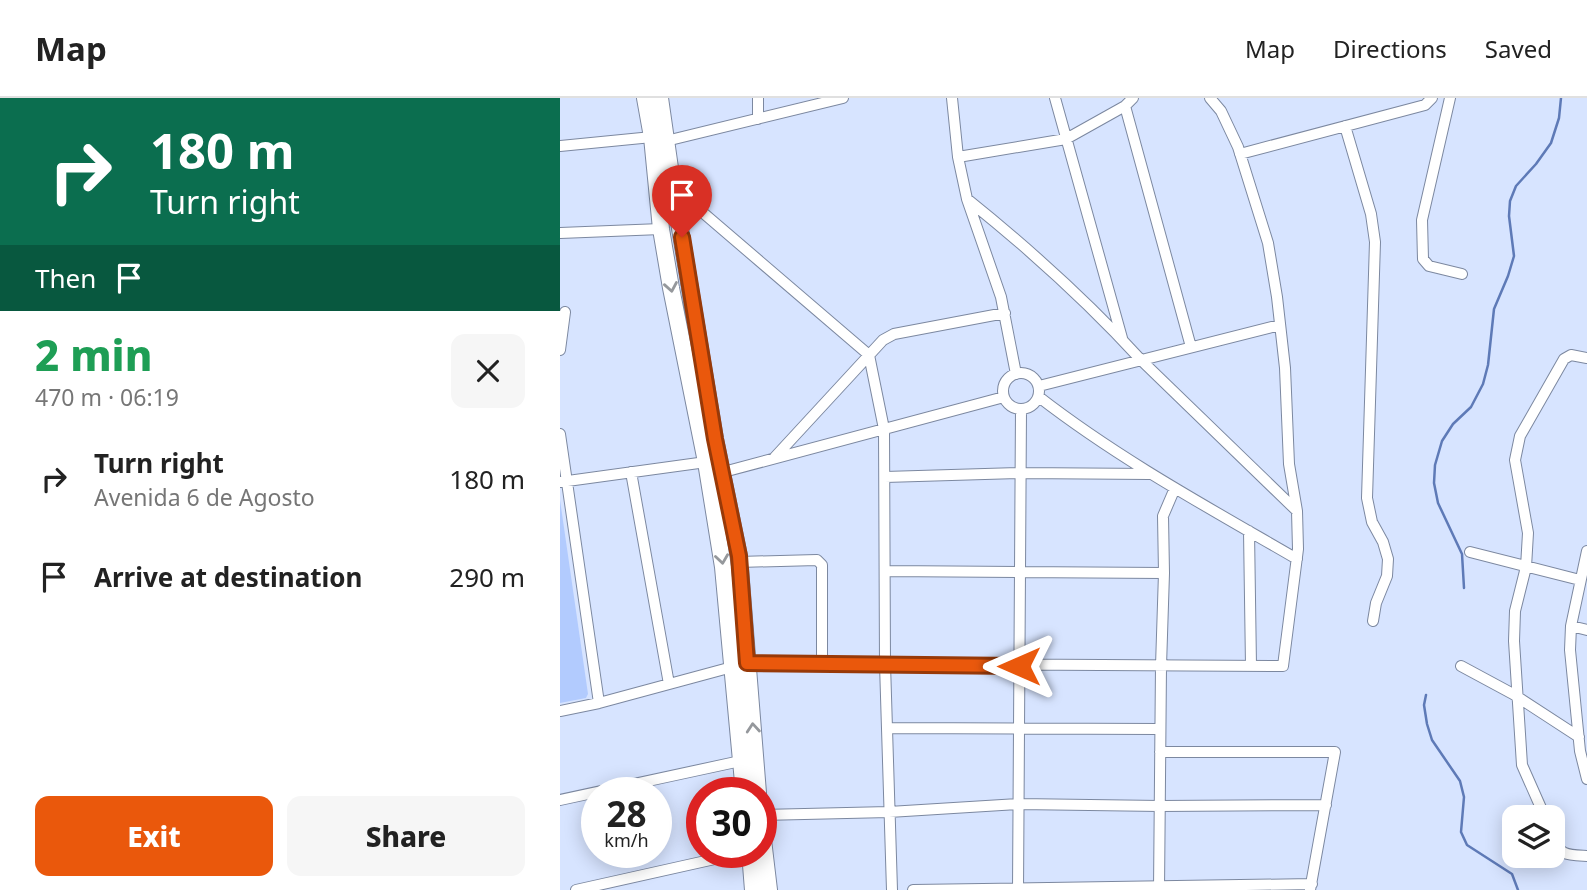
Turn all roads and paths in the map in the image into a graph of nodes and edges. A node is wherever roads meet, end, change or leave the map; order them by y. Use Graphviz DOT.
graph roads {
  1 [pos="645,98"];
  2 [pos="660,98"];
  3 [pos="758,98"];
  4 [pos="842,98"];
  5 [pos="952,98"];
  6 [pos="1055,98"];
  7 [pos="1210,98"];
  8 [pos="1432,98"];
  9 [pos="1450,98"];
  10 [pos="1129,102"];
  11 [pos="758,119"];
  12 [pos="1345,126"];
  13 [pos="659,139"];
  14 [pos="1066,139"];
  15 [pos="560,146"];
  16 [pos="1240,154"];
  17 [pos="958,156"];
  18 [pos="673,187"];
  19 [pos="967,199"];
  20 [pos="661,229"];
  21 [pos="560,233"];
  22 [pos="1462,274"];
  23 [pos="565,312"];
  24 [pos="1004,313"];
  25 [pos="1280,325"];
  26 [pos="1122,340"];
  27 [pos="1191,347"];
  28 [pos="560,350"];
  29 [pos="869,355"];
  30 [pos="1587,358"];
  31 [pos="1141,360"];
  32 [pos="1016,374"];
  33 [pos="1039,392"];
  34 [pos="1004,397"];
  35 [pos="1021,410"];
  36 [pos="884,429"];
  37 [pos="560,434"];
  38 [pos="775,457"];
  39 [pos="713,470"];
  40 [pos="631,472"];
  41 [pos="1020,473"];
  42 [pos="1150,474"];
  43 [pos="885,477"];
  44 [pos="563,482"];
  45 [pos="1175,488"];
  46 [pos="1297,511"];
  47 [pos="1249,531"];
  48 [pos="1587,551"];
  49 [pos="1469,552"];
  50 [pos="1297,559"];
  51 [pos="739,562"];
  52 [pos="1526,567"];
  53 [pos="885,570"];
  54 [pos="1019,572"];
  55 [pos="1164,573"];
  56 [pos="1580,580"];
  57 [pos="1373,621"];
  58 [pos="1572,626"];
  59 [pos="1587,630"];
  60 [pos="822,664"];
  61 [pos="885,664"];
  62 [pos="740,665"];
  63 [pos="1019,666"];
  64 [pos="1161,666"];
  65 [pos="1251,666"];
  66 [pos="1461,666"];
  67 [pos="669,684"];
  68 [pos="1517,697"];
  69 [pos="599,702"];
  70 [pos="560,711"];
  71 [pos="887,728"];
  72 [pos="1019,728"];
  73 [pos="1160,729"];
  74 [pos="1579,737"];
  75 [pos="1584,751"];
  76 [pos="1160,752"];
  77 [pos="748,759"];
  78 [pos="746,777"];
  79 [pos="753,777"];
  80 [pos="1587,779"];
  81 [pos="560,800"];
  82 [pos="1019,804"];
  83 [pos="1326,805"];
  84 [pos="1540,805"];
  85 [pos="1160,806"];
  86 [pos="890,812"];
  87 [pos="777,815"];
  88 [pos="1565,853"];
  89 [pos="1587,856"];
  90 [pos="686,865"];
  91 [pos="754,868"];
  92 [pos="761,868"];
  93 [pos="1311,887"];
  94 [pos="1159,888"];
  95 [pos="1018,889"];
  96 [pos="576,890"];
  97 [pos="753,890"];
  98 [pos="769,890"];
  99 [pos="892,890"];
  100 [pos="913,890"];
  1 -- 13 [label="highway"];
  2 -- 13 [label="highway"];
  3 -- 11 [label="street"];
  4 -- 11 [label="street"];
  5 -- 17 [label="street"];
  6 -- 14 [label="street"];
  7 -- 16 [label="street"];
  8 -- 12 [label="street"];
  9 -- 22 [label="street"];
  10 -- 14 [label="street"];
  10 -- 27 [label="street"];
  11 -- 13 [label="street"];
  12 -- 16 [label="street"];
  12 -- 57 [label="street"];
  13 -- 15 [label="street"];
  13 -- 18 [label="highway"];
  13 -- 20 [label="highway"];
  14 -- 17 [label="street"];
  14 -- 26 [label="street"];
  16 -- 25 [label="street"];
  17 -- 19 [label="street"];
  18 -- 29 [label="street"];
  18 -- 39 [label="highway"];
  19 -- 24 [label="street"];
  19 -- 26 [label="street"];
  20 -- 21 [label="street"];
  20 -- 39 [label="highway, one-way"];
  23 -- 28 [label="street"];
  24 -- 29 [label="street"];
  24 -- 32 [label="street"];
  25 -- 27 [label="street"];
  25 -- 46 [label="street"];
  26 -- 31 [label="street"];
  27 -- 31 [label="street"];
  29 -- 36 [label="street"];
  29 -- 38 [label="street"];
  30 -- 52 [label="street"];
  31 -- 33 [label="street"];
  31 -- 46 [label="street"];
  32 -- 33 [label="street"];
  32 -- 34 [label="street"];
  33 -- 35 [label="street"];
  33 -- 42 [label="street"];
  34 -- 35 [label="street"];
  34 -- 36 [label="street"];
  35 -- 41 [label="street"];
  36 -- 38 [label="street"];
  36 -- 43 [label="street"];
  37 -- 44 [label="street"];
  38 -- 39 [label="street"];
  39 -- 40 [label="street"];
  39 -- 51 [label="highway"];
  39 -- 62 [label="highway, one-way"];
  40 -- 44 [label="street"];
  40 -- 67 [label="street"];
  41 -- 42 [label="street"];
  41 -- 43 [label="street"];
  41 -- 54 [label="street"];
  42 -- 45 [label="street"];
  43 -- 53 [label="street"];
  44 -- 69 [label="street"];
  45 -- 47 [label="street"];
  45 -- 55 [label="street"];
  46 -- 50 [label="street"];
  47 -- 50 [label="street"];
  47 -- 65 [label="street"];
  48 -- 56 [label="street"];
  49 -- 52 [label="street"];
  50 -- 65 [label="street"];
  51 -- 60 [label="street"];
  51 -- 62 [label="highway"];
  52 -- 56 [label="street"];
  52 -- 68 [label="street"];
  53 -- 54 [label="street"];
  53 -- 61 [label="street"];
  54 -- 55 [label="street"];
  54 -- 63 [label="street"];
  55 -- 64 [label="street"];
  56 -- 58 [label="street"];
  58 -- 59 [label="street"];
  58 -- 74 [label="street"];
  60 -- 61 [label="street"];
  60 -- 62 [label="street"];
  61 -- 63 [label="street"];
  61 -- 71 [label="street"];
  62 -- 67 [label="street"];
  62 -- 77 [label="highway"];
  63 -- 64 [label="street"];
  63 -- 72 [label="street"];
  64 -- 65 [label="street"];
  64 -- 73 [label="street"];
  66 -- 68 [label="street"];
  67 -- 69 [label="street"];
  68 -- 74 [label="street"];
  68 -- 84 [label="street"];
  69 -- 70 [label="street"];
  71 -- 72 [label="street"];
  71 -- 86 [label="street"];
  72 -- 73 [label="street"];
  72 -- 82 [label="street"];
  73 -- 76 [label="street"];
  74 -- 75 [label="street"];
  75 -- 80 [label="street"];
  76 -- 83 [label="street"];
  76 -- 85 [label="street"];
  77 -- 78 [label="highway"];
  77 -- 79 [label="highway"];
  77 -- 81 [label="street"];
  82 -- 85 [label="street"];
  82 -- 86 [label="street"];
  82 -- 95 [label="street"];
  83 -- 85 [label="street"];
  83 -- 93 [label="street"];
  85 -- 94 [label="street"];
  86 -- 87 [label="street"];
  86 -- 99 [label="street"];
  88 -- 89 [label="street"];
  90 -- 96 [label="street"];
  91 -- 97 [label="highway"];
  92 -- 98 [label="highway"];
  93 -- 94 [label="street"];
  94 -- 95 [label="street"];
  95 -- 100 [label="street"];
}
